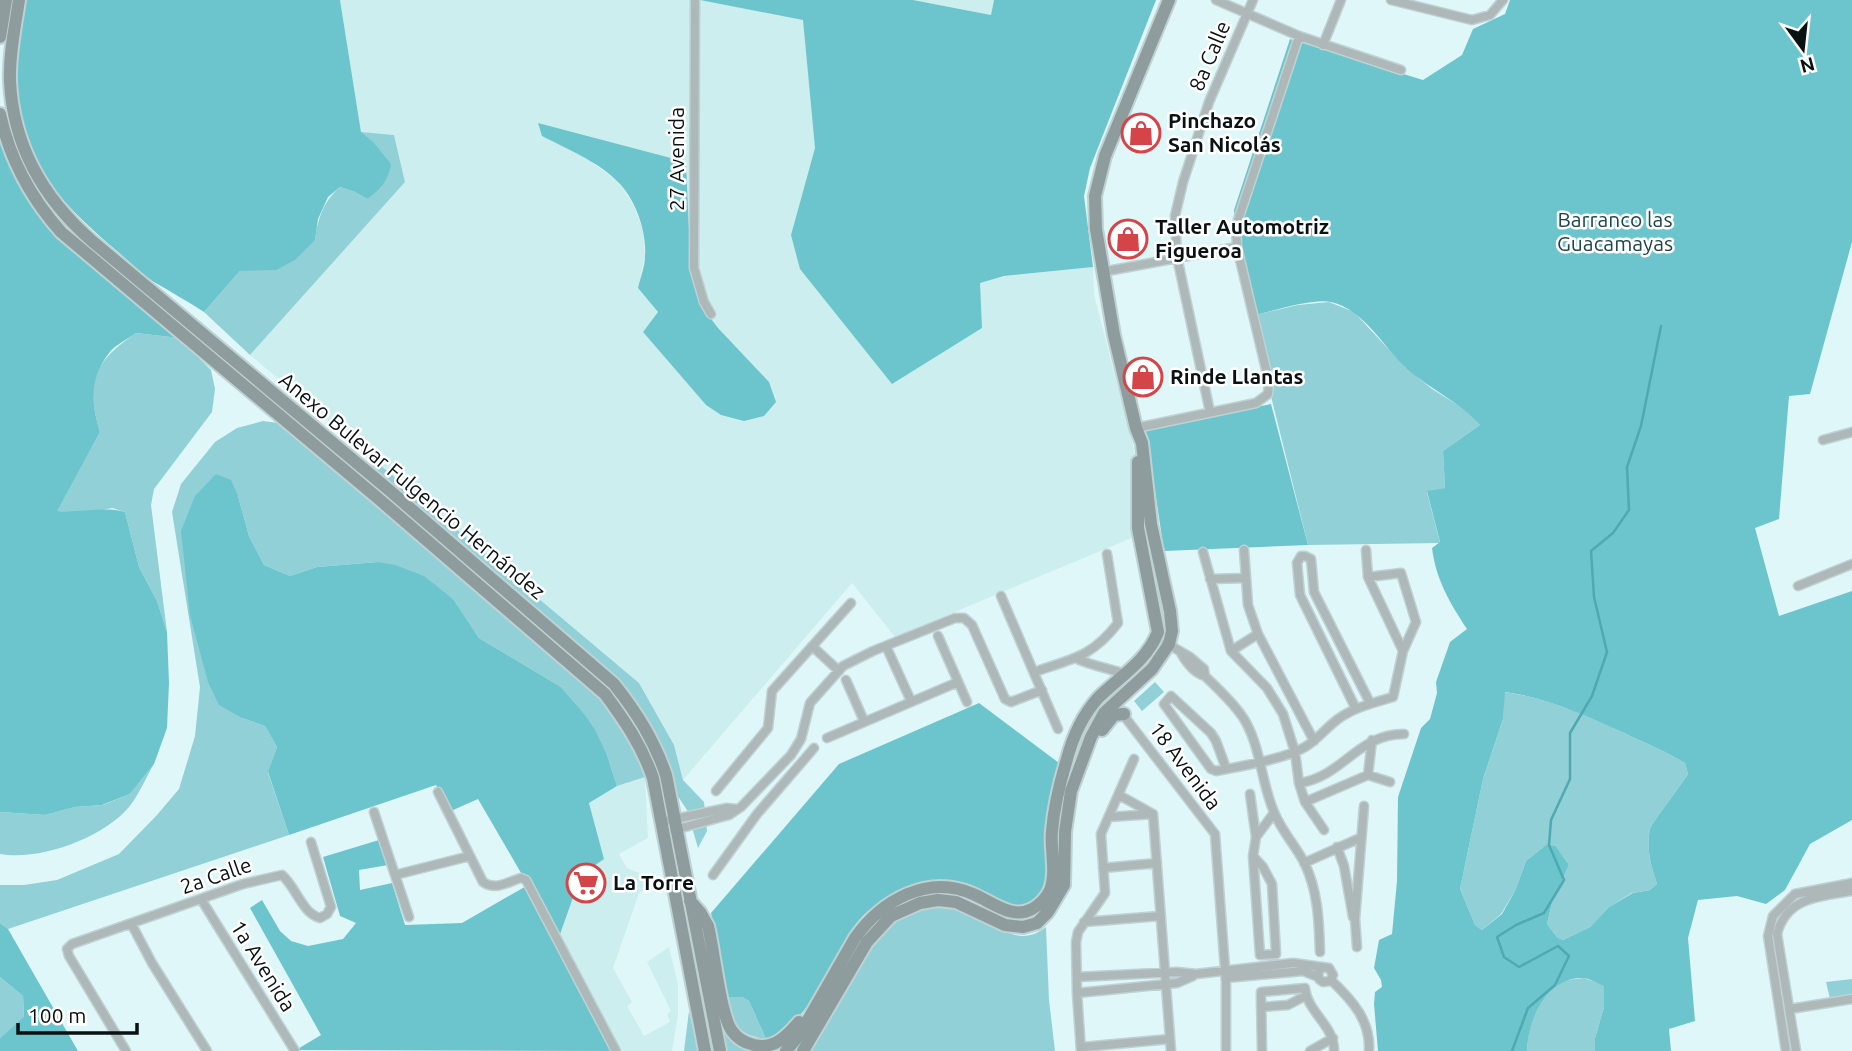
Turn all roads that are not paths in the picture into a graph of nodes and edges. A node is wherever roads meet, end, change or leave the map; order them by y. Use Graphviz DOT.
graph roads {
  1 [pos="6,0"];
  2 [pos="19,0"];
  3 [pos="695,0"];
  4 [pos="1169,0"];
  5 [pos="1216,0"];
  6 [pos="1253,0"];
  7 [pos="1340,0"];
  8 [pos="1391,0"];
  9 [pos="1503,0"];
  10 [pos="1247,13"];
  11 [pos="1299,36"];
  12 [pos="0,37"];
  13 [pos="1323,45"];
  14 [pos="1401,70"];
  15 [pos="0,114"];
  16 [pos="1237,247"];
  17 [pos="1177,257"];
  18 [pos="1102,272"];
  19 [pos="711,314"];
  20 [pos="1210,412"];
  21 [pos="1136,431"];
  22 [pos="1852,432"];
  23 [pos="1823,440"];
  24 [pos="1244,550"];
  25 [pos="1366,550"];
  26 [pos="1203,552"];
  27 [pos="1107,554"];
  28 [pos="1852,564"];
  29 [pos="1368,577"];
  30 [pos="1246,578"];
  31 [pos="1210,579"];
  32 [pos="1798,586"];
  33 [pos="1001,596"];
  34 [pos="851,603"];
  35 [pos="1258,634"];
  36 [pos="938,636"];
  37 [pos="1156,637"];
  38 [pos="1169,644"];
  39 [pos="1339,644"];
  40 [pos="812,646"];
  41 [pos="886,646"];
  42 [pos="1231,651"];
  43 [pos="1403,651"];
  44 [pos="1326,652"];
  45 [pos="1079,657"];
  46 [pos="839,671"];
  47 [pos="1034,672"];
  48 [pos="1123,676"];
  49 [pos="846,680"];
  50 [pos="958,681"];
  51 [pos="1042,690"];
  52 [pos="911,701"];
  53 [pos="967,702"];
  54 [pos="1370,703"];
  55 [pos="1112,704"];
  56 [pos="1356,709"];
  57 [pos="1124,714"];
  58 [pos="864,721"];
  59 [pos="1058,729"];
  60 [pos="1404,734"];
  61 [pos="827,738"];
  62 [pos="1372,740"];
  63 [pos="1314,741"];
  64 [pos="814,748"];
  65 [pos="1295,752"];
  66 [pos="1134,759"];
  67 [pos="786,760"];
  68 [pos="1259,761"];
  69 [pos="1226,768"];
  70 [pos="795,769"];
  71 [pos="1368,775"];
  72 [pos="1390,782"];
  73 [pos="1299,783"];
  74 [pos="716,791"];
  75 [pos="438,792"];
  76 [pos="1250,794"];
  77 [pos="1119,795"];
  78 [pos="1305,802"];
  79 [pos="1364,806"];
  80 [pos="374,812"];
  81 [pos="1274,813"];
  82 [pos="1153,814"];
  83 [pos="1109,817"];
  84 [pos="1066,825"];
  85 [pos="669,826"];
  86 [pos="1324,830"];
  87 [pos="1256,837"];
  88 [pos="1360,838"];
  89 [pos="311,842"];
  90 [pos="1337,847"];
  91 [pos="470,856"];
  92 [pos="1252,856"];
  93 [pos="1157,863"];
  94 [pos="1304,863"];
  95 [pos="1103,868"];
  96 [pos="712,874"];
  97 [pos="395,875"];
  98 [pos="1852,883"];
  99 [pos="1852,891"];
  100 [pos="1798,897"];
  101 [pos="201,899"];
  102 [pos="690,901"];
  103 [pos="1160,916"];
  104 [pos="409,917"];
  105 [pos="1355,919"];
  106 [pos="1084,922"];
  107 [pos="132,925"];
  108 [pos="1357,947"];
  109 [pos="1320,952"];
  110 [pos="1322,968"];
  111 [pos="1164,973"];
  112 [pos="1196,974"];
  113 [pos="1077,977"];
  114 [pos="1226,977"];
  115 [pos="1318,977"];
  116 [pos="830,980"];
  117 [pos="1331,980"];
  118 [pos="1165,984"];
  119 [pos="1077,993"];
  120 [pos="1306,996"];
  121 [pos="1852,999"];
  122 [pos="1261,1007"];
  123 [pos="1790,1009"];
  124 [pos="1333,1038"];
  125 [pos="1170,1039"];
  126 [pos="1082,1049"];
  127 [pos="126,1051"];
  128 [pos="208,1051"];
  129 [pos="295,1051"];
  130 [pos="616,1051"];
  131 [pos="705,1051"];
  132 [pos="720,1051"];
  133 [pos="786,1051"];
  134 [pos="803,1051"];
  135 [pos="1171,1051"];
  136 [pos="1226,1051"];
  137 [pos="1262,1051"];
  138 [pos="1310,1051"];
  139 [pos="1334,1051"];
  140 [pos="1369,1051"];
  141 [pos="1786,1051"];
  142 [pos="1796,1051"];
  1 -- 12 [label="main road"];
  2 -- 85 [label="main road, Anexo Bulevar Fulgencio Hernández"];
  3 -- 19 [label="street, 27 Avenida"];
  4 -- 18 [label="main road"];
  5 -- 10 [label="street"];
  6 -- 10 [label="street, 8a Calle"];
  7 -- 13 [label="street"];
  8 -- 9 [label="street"];
  10 -- 11 [label="street"];
  10 -- 17 [label="street, 8a Calle"];
  11 -- 13 [label="street"];
  11 -- 16 [label="street"];
  13 -- 14 [label="street"];
  15 -- 85 [label="main road, Anexo Bulevar Fulgencio Hernández"];
  16 -- 17 [label="street"];
  16 -- 20 [label="street"];
  17 -- 18 [label="street"];
  17 -- 20 [label="street, 8a Calle"];
  18 -- 21 [label="main road"];
  20 -- 21 [label="street"];
  21 -- 37 [label="main road"];
  21 -- 38 [label="main road"];
  22 -- 23 [label="street"];
  24 -- 30 [label="street"];
  25 -- 29 [label="street"];
  26 -- 31 [label="street"];
  27 -- 45 [label="street"];
  28 -- 32 [label="street"];
  29 -- 43 [label="street"];
  29 -- 43 [label="street"];
  30 -- 31 [label="street"];
  30 -- 35 [label="street"];
  31 -- 42 [label="street"];
  33 -- 47 [label="street"];
  34 -- 40 [label="street"];
  35 -- 42 [label="street"];
  35 -- 63 [label="street"];
  36 -- 50 [label="street"];
  37 -- 38 [label="street"];
  37 -- 48 [label="main road"];
  38 -- 55 [label="main road"];
  38 -- 68 [label="street"];
  39 -- 44 [label="street"];
  39 -- 44 [label="street"];
  39 -- 54 [label="street"];
  40 -- 46 [label="street"];
  40 -- 74 [label="street"];
  41 -- 46 [label="street"];
  41 -- 51 [label="street"];
  41 -- 52 [label="street"];
  42 -- 65 [label="street"];
  43 -- 54 [label="street"];
  44 -- 56 [label="street"];
  45 -- 47 [label="street"];
  45 -- 48 [label="street"];
  46 -- 67 [label="street"];
  47 -- 51 [label="street"];
  48 -- 55 [label="main road"];
  48 -- 116 [label="main road"];
  49 -- 58 [label="street"];
  50 -- 52 [label="street"];
  50 -- 53 [label="street"];
  51 -- 59 [label="street"];
  52 -- 58 [label="street"];
  54 -- 56 [label="street"];
  55 -- 57 [label="street, 18 Avenida"];
  55 -- 84 [label="main road"];
  56 -- 63 [label="street"];
  57 -- 84 [label="main road"];
  57 -- 114 [label="street, 18 Avenida"];
  58 -- 61 [label="street"];
  60 -- 62 [label="street"];
  62 -- 71 [label="street"];
  62 -- 73 [label="street"];
  63 -- 65 [label="street"];
  64 -- 70 [label="street"];
  65 -- 68 [label="street"];
  65 -- 73 [label="street"];
  66 -- 77 [label="street"];
  67 -- 70 [label="street"];
  67 -- 85 [label="street"];
  68 -- 69 [label="street"];
  68 -- 81 [label="street"];
  69 -- 69 [label="street"];
  70 -- 96 [label="street"];
  71 -- 72 [label="street"];
  71 -- 78 [label="street"];
  73 -- 78 [label="street"];
  75 -- 91 [label="street"];
  76 -- 87 [label="street"];
  77 -- 82 [label="street"];
  77 -- 83 [label="street"];
  78 -- 86 [label="street"];
  79 -- 88 [label="street"];
  80 -- 97 [label="street"];
  81 -- 87 [label="street"];
  81 -- 94 [label="street"];
  82 -- 83 [label="street"];
  82 -- 93 [label="street"];
  83 -- 95 [label="street"];
  84 -- 134 [label="main road"];
  85 -- 102 [label="main road, Anexo Bulevar Fulgencio Hernández"];
  85 -- 131 [label="main road, Anexo Bulevar Fulgencio Hernández"];
  87 -- 92 [label="street"];
  88 -- 90 [label="street"];
  88 -- 105 [label="street"];
  89 -- 101 [label="street, 2a Calle"];
  90 -- 94 [label="street"];
  90 -- 105 [label="street"];
  91 -- 97 [label="street"];
  91 -- 130 [label="street"];
  92 -- 92 [label="street"];
  93 -- 95 [label="street"];
  93 -- 103 [label="street"];
  94 -- 109 [label="street"];
  95 -- 106 [label="street"];
  97 -- 104 [label="street"];
  98 -- 100 [label="street"];
  99 -- 100 [label="street"];
  100 -- 123 [label="street"];
  100 -- 141 [label="street"];
  101 -- 107 [label="street, 2a Calle"];
  101 -- 129 [label="street, 1a Avenida"];
  102 -- 116 [label="main road"];
  102 -- 132 [label="main road, Anexo Bulevar Fulgencio Hernández"];
  103 -- 106 [label="street"];
  103 -- 111 [label="street"];
  105 -- 108 [label="street"];
  106 -- 113 [label="street"];
  107 -- 127 [label="street, 2a Calle"];
  107 -- 128 [label="street"];
  110 -- 114 [label="street"];
  110 -- 115 [label="street"];
  110 -- 117 [label="street"];
  111 -- 112 [label="street"];
  111 -- 113 [label="street"];
  111 -- 118 [label="street"];
  112 -- 114 [label="street"];
  112 -- 118 [label="street"];
  113 -- 119 [label="street"];
  114 -- 115 [label="street"];
  114 -- 136 [label="street, 18 Avenida"];
  115 -- 117 [label="street"];
  116 -- 133 [label="main road"];
  117 -- 140 [label="street"];
  118 -- 119 [label="street"];
  118 -- 125 [label="street"];
  119 -- 126 [label="street"];
  120 -- 122 [label="street"];
  120 -- 122 [label="street"];
  120 -- 124 [label="street"];
  121 -- 123 [label="street"];
  122 -- 137 [label="street"];
  123 -- 142 [label="street"];
  124 -- 138 [label="street"];
  124 -- 139 [label="street"];
  125 -- 126 [label="street"];
  125 -- 135 [label="street"];
}
